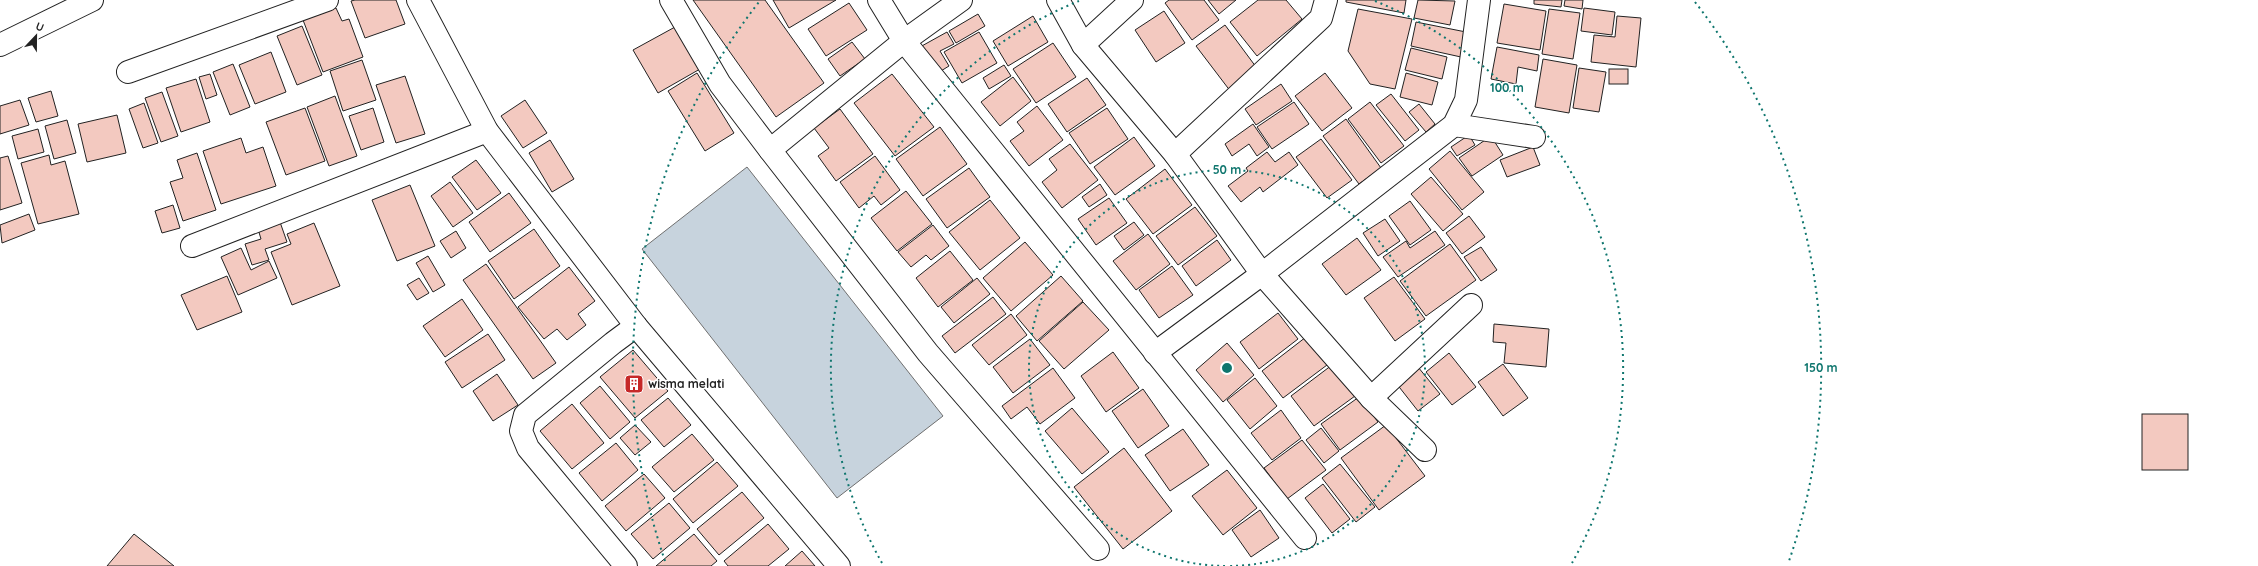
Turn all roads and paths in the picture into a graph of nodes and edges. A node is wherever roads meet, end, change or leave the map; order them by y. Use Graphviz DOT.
graph roads {
  1 [pos="92,0"];
  2 [pos="327,0"];
  3 [pos="418,0"];
  4 [pos="672,0"];
  5 [pos="879,0"];
  6 [pos="961,0"];
  7 [pos="1058,0"];
  8 [pos="1132,0"];
  9 [pos="1326,0"];
  10 [pos="1479,0"];
  11 [pos="904,41"];
  12 [pos="0,45"];
  13 [pos="1083,45"];
  14 [pos="128,72"];
  15 [pos="1454,125"];
  16 [pos="487,131"];
  17 [pos="1534,137"];
  18 [pos="770,150"];
  19 [pos="1175,154"];
  20 [pos="192,246"];
  21 [pos="1262,274"];
  22 [pos="1472,305"];
  23 [pos="636,326"];
  24 [pos="1155,354"];
  25 [pos="1371,398"];
  26 [pos="1425,450"];
  27 [pos="1305,538"];
  28 [pos="1098,549"];
  29 [pos="626,566"];
  30 [pos="839,566"];
  1 -- 12 [label="street"];
  2 -- 14 [label="street"];
  3 -- 16 [label="street"];
  4 -- 18 [label="street"];
  5 -- 11 [label="street"];
  6 -- 11 [label="street"];
  7 -- 13 [label="street"];
  8 -- 13 [label="street"];
  9 -- 19 [label="street"];
  10 -- 15 [label="street"];
  11 -- 18 [label="street"];
  11 -- 24 [label="street"];
  13 -- 19 [label="street"];
  15 -- 17 [label="street"];
  15 -- 21 [label="street"];
  16 -- 20 [label="street"];
  16 -- 23 [label="street"];
  18 -- 28 [label="street"];
  19 -- 21 [label="street"];
  21 -- 24 [label="street"];
  21 -- 25 [label="street"];
  22 -- 25 [label="street"];
  23 -- 29 [label="street"];
  23 -- 30 [label="street"];
  24 -- 27 [label="street"];
  25 -- 26 [label="street"];
}
